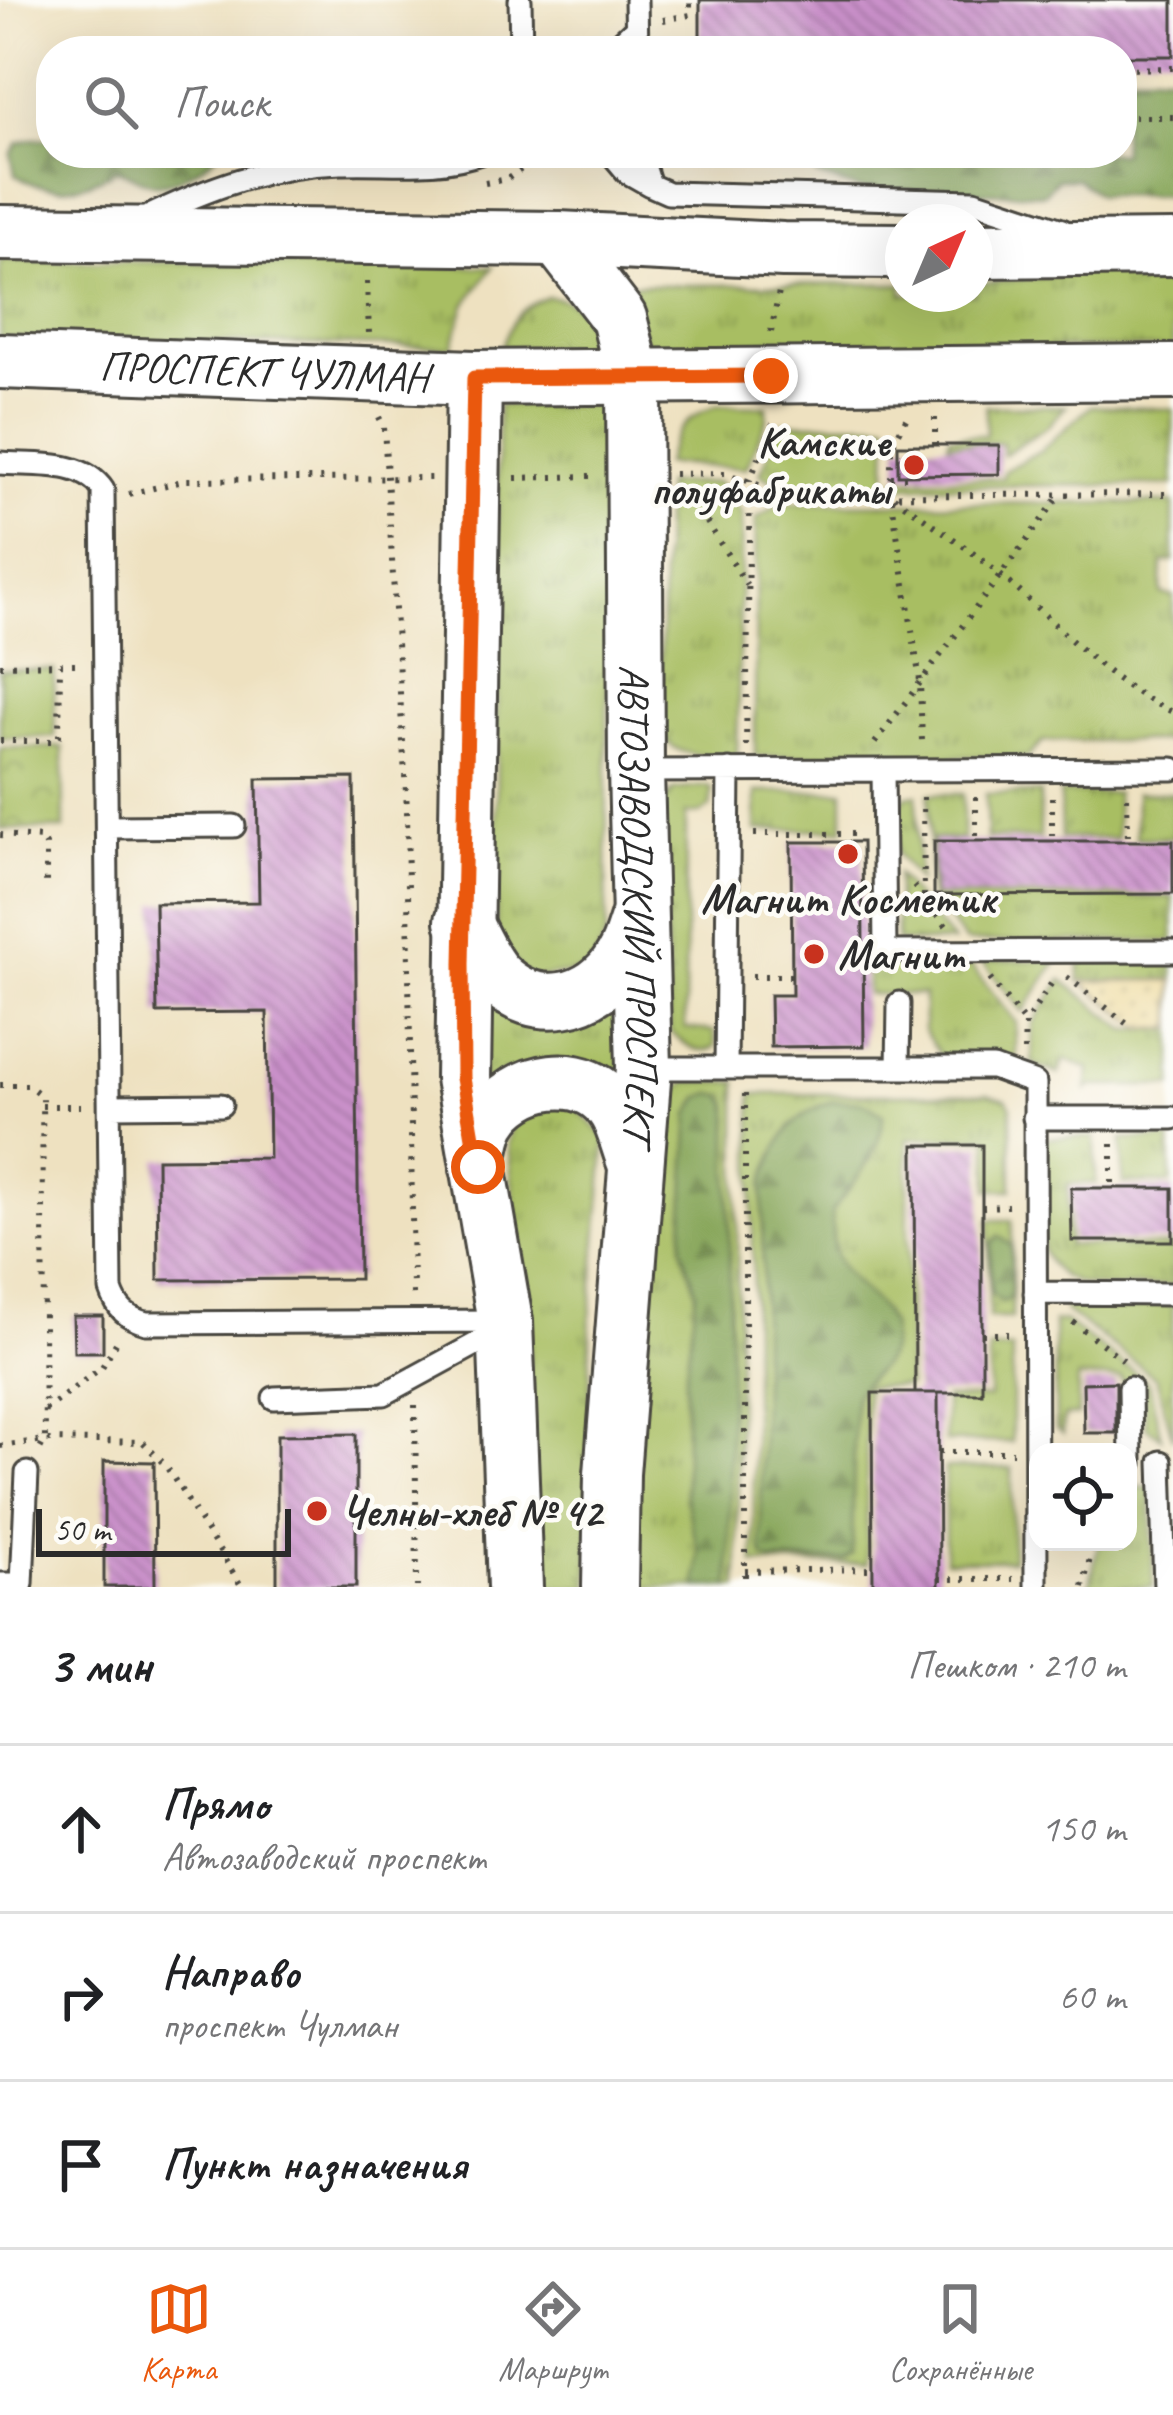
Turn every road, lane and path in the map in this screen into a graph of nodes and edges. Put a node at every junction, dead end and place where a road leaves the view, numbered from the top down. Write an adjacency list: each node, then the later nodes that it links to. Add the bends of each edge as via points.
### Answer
1 (520, 0): 4 (lane)
2 (636, 0): 5 (lane)
3 (690, 0): 6 (path, via 690,15 663,17)
4 (520, 36)
5 (637, 36)
6 (664, 36)
7 (1137, 68): 8 (path)
8 (1173, 68)
9 (1137, 117): 10 (path)
10 (1173, 117)
11 (303, 168): 16 (lane, via 247,176)
12 (624, 168): 14 (lane)
13 (645, 168): 14 (lane)
14 (650, 185): 19 (lane, via 668,193 974,201)
15 (0, 233): 16 (street)
16 (112, 235): 17 (street)
17 (558, 239): 20 (street); 29 (street, АВТОЗАВОДСКИЙ ПРОСПЕКТ, via 620,318)
18 (1173, 248): 19 (street)
19 (1120, 249): 21 (street)
20 (885, 250)
21 (993, 250)
22 (367, 266): 24 (path)
23 (780, 285): 25 (path)
24 (370, 344)
25 (767, 347)
26 (0, 361): 28 (street, ПРОСПЕКТ ЧУЛМАН)
27 (1173, 372): 29 (street, ПРОСПЕКТ ЧУЛМАН)
28 (474, 378): 29 (street, ПРОСПЕКТ ЧУЛМАН); 75 (street)
29 (634, 379): 63 (street, АВТОЗАВОДСКИЙ ПРОСПЕКТ)
30 (372, 402): 38 (path, via 384,427)
31 (775, 407): 41 (path)
32 (908, 416): 37 (path, via 891,448)
33 (935, 416): 34 (path)
34 (935, 445)
35 (0, 464): 46 (lane, via 84,471)
36 (609, 476): 40 (path)
37 (891, 477): 42 (path, via 914,476); 45 (path)
38 (387, 478): 39 (path); 46 (path, via 187,480); 99 (path, via 407,809)
39 (443, 478)
40 (499, 478)
41 (750, 480): 45 (path, via 790,496); 48 (path); 48 (path, via 665,475)
42 (914, 494): 43 (path); 45 (path)
43 (1060, 494): 44 (path); 47 (path)
44 (1173, 494)
45 (891, 495): 47 (path); 52 (path)
46 (103, 496): 50 (lane)
47 (998, 573): 52 (path); 53 (path, via 1080,648)
48 (748, 587): 60 (path)
49 (60, 664): 50 (path); 51 (path); 54 (path, via 59,736)
50 (105, 664): 65 (lane)
51 (0, 665)
52 (920, 681): 55 (path); 61 (path)
53 (1173, 712)
54 (0, 741)
55 (923, 769): 56 (lane); 62 (lane); 73 (path)
56 (975, 769): 57 (lane); 71 (path)
57 (1052, 769): 58 (lane); 69 (path)
58 (1127, 769): 59 (lane); 70 (path)
59 (1173, 769)
60 (739, 770): 61 (lane); 63 (lane); 83 (lane)
61 (856, 770): 62 (lane)
62 (884, 770): 76 (lane, via 885,952)
63 (636, 771): 74 (street, АВТОЗАВОДСКИЙ ПРОСПЕКТ)
64 (234, 826): 65 (lane)
65 (107, 827): 89 (lane)
66 (750, 834): 67 (path)
67 (854, 834)
68 (0, 835): 72 (path, via 42,838)
69 (1052, 841)
70 (1128, 841)
71 (976, 842)
72 (46, 890)
73 (923, 898)
74 (641, 910): 75 (street, via 606,979 566,1001 515,992 493,974); 82 (street, АВТОЗАВОДСКИЙ ПРОСПЕКТ)
75 (463, 921): 93 (street, via 463,1078)
76 (1173, 951)
77 (752, 976): 78 (path)
78 (791, 976)
79 (898, 1004): 84 (lane)
80 (1131, 1027): 81 (path, via 1060,971 1025,1023)
81 (1024, 1062)
82 (644, 1068): 83 (lane); 94 (street, АВТОЗАВОДСКИЙ ПРОСПЕКТ)
83 (726, 1068): 84 (lane)
84 (898, 1068): 90 (lane, via 993,1067 1035,1083)
85 (745, 1083): 116 (path)
86 (0, 1085): 88 (path, via 33,1086)
87 (220, 1105): 89 (lane)
88 (42, 1106): 89 (path); 106 (path)
89 (110, 1106): 98 (lane, via 111,1290)
90 (1034, 1118): 91 (lane); 96 (lane)
91 (1112, 1118): 92 (lane); 95 (path)
92 (1173, 1118)
93 (478, 1167): 94 (street, via 488,1124 504,1102 554,1081 598,1094 615,1112); 100 (street)
94 (638, 1170): 123 (street, АВТОЗАВОДСКИЙ ПРОСПЕКТ)
95 (1112, 1188)
96 (1035, 1293): 97 (lane); 107 (lane)
97 (1173, 1294)
98 (131, 1318): 99 (lane); 106 (path, via 102,1367)
99 (413, 1321): 100 (lane)
100 (505, 1324): 103 (lane); 122 (street)
101 (1084, 1330): 102 (path)
102 (1129, 1364)
103 (414, 1380): 105 (lane, via 384,1394); 121 (path)
104 (1130, 1388): 108 (lane)
105 (274, 1398)
106 (45, 1410): 120 (path, via 45,1440 143,1442)
107 (1036, 1443)
108 (1129, 1443)
109 (938, 1453): 110 (path)
110 (1029, 1460)
111 (1167, 1462): 126 (lane)
112 (27, 1473): 119 (lane, via 22,1584)
113 (1036, 1551): 118 (lane)
114 (1092, 1551): 125 (path)
115 (873, 1569): 116 (path)
116 (746, 1571): 124 (path)
117 (939, 1579): 118 (path)
118 (1036, 1583)
119 (0, 1584)
120 (242, 1587)
121 (417, 1587)
122 (515, 1587)
123 (610, 1587)
124 (746, 1587)
125 (1084, 1587)
126 (1165, 1587)

